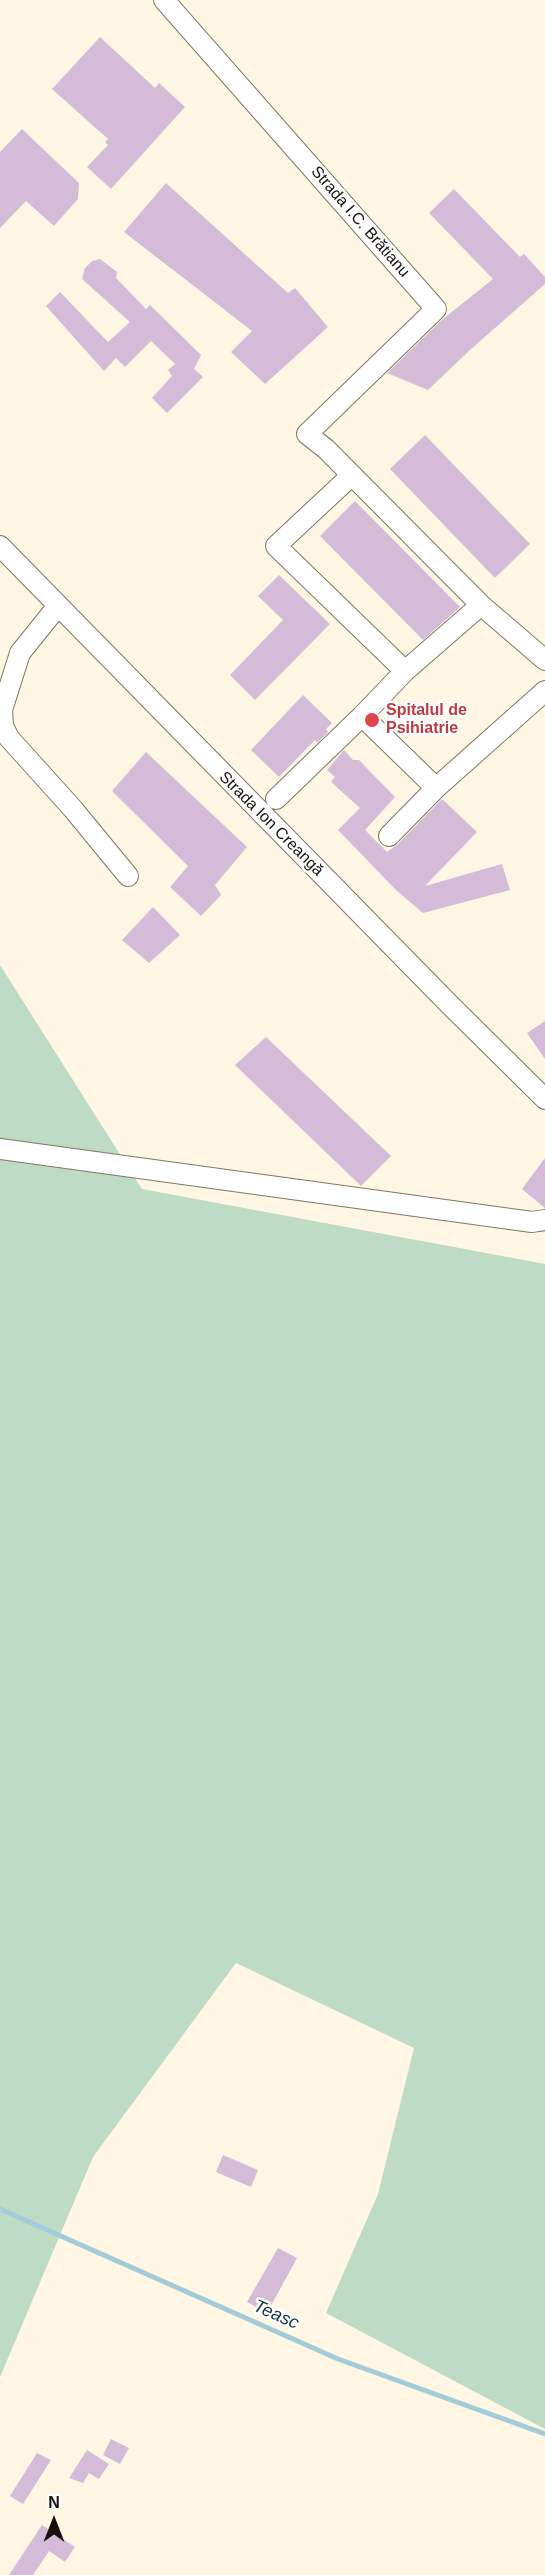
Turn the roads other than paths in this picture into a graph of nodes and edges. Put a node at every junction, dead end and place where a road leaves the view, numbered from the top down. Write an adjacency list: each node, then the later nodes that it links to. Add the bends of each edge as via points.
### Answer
1 (164, 0): 2 (street, Strada I.C. Brătianu, via 436,309 307,434)
2 (352, 475): 4 (street); 7 (street, via 276,546)
3 (1, 551): 5 (street, Strada Ion Creangă)
4 (481, 605): 6 (street); 7 (street)
5 (57, 607): 13 (street, via 20,653 12,670 2,710 3,726 9,738); 14 (street, Strada Ion Creangă, via 450,1005)
6 (545, 660)
7 (405, 671): 9 (street)
8 (545, 691): 10 (street)
9 (362, 716): 10 (street); 11 (street)
10 (436, 788): 12 (street)
11 (276, 799)
12 (389, 836)
13 (128, 876)
14 (543, 1093)
15 (0, 1149): 16 (street, via 532,1222)
16 (545, 1220)

